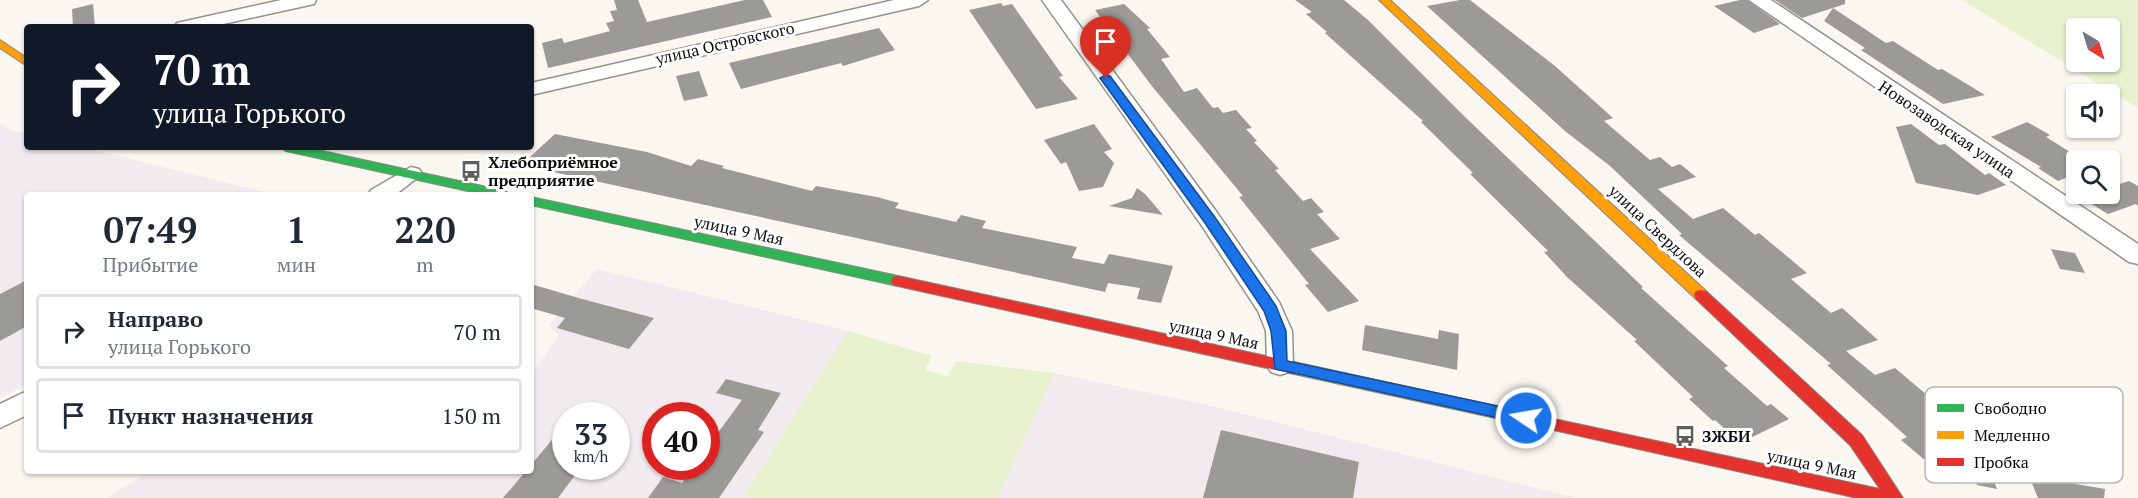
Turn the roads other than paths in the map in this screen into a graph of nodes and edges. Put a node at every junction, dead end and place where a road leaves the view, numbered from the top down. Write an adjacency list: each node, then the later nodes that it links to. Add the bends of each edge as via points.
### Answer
1 (307, 0): 6 (street)
2 (919, 0): 9 (street, улица Островского)
3 (1051, 0): 16 (street, via 1270,309 1279,331)
4 (1384, 0): 20 (street, улица Свердлова, via 1856,440)
5 (1758, 0): 15 (street, Новозаводская улица)
6 (198, 24)
7 (0, 43): 8 (street)
8 (24, 61)
9 (534, 87)
10 (301, 150): 11 (street)
11 (411, 174): 12 (street); 13 (street)
12 (384, 192)
13 (492, 192)
14 (534, 202): 16 (street, улица 9 Мая)
15 (2138, 256)
16 (1280, 365): 19 (street, улица 9 Мая)
17 (24, 404): 18 (street)
18 (0, 417)
19 (1889, 498)
20 (1895, 498)

